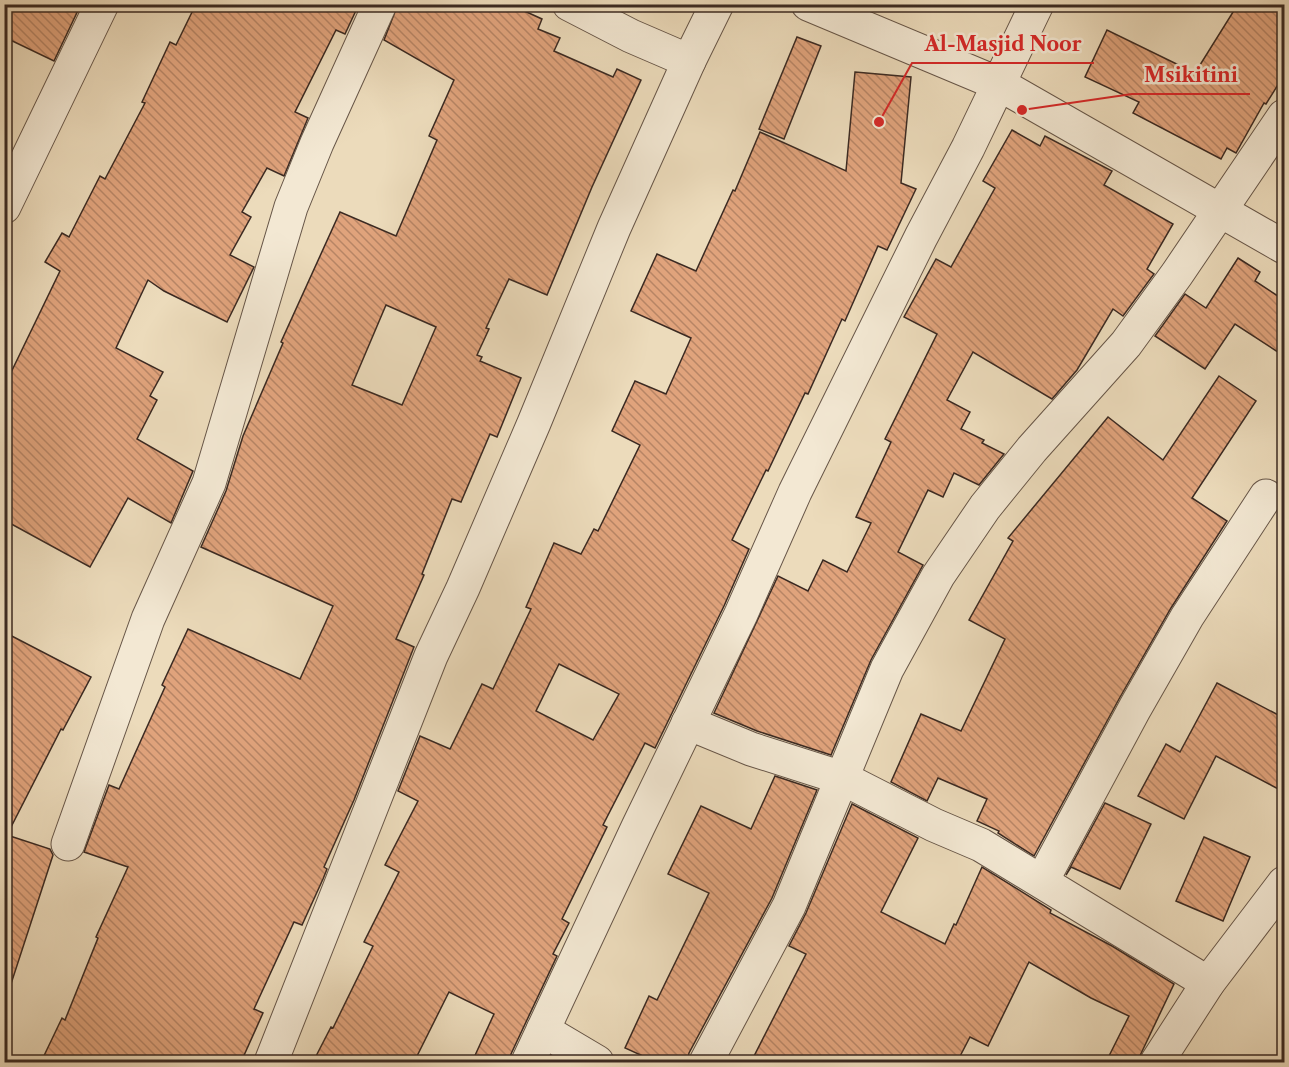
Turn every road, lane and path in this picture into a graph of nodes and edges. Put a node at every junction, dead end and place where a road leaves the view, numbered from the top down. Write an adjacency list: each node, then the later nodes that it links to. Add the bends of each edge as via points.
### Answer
1 (102, 4): 10 (street)
2 (380, 4): 16 (street, via 291,207 209,483 148,619)
3 (569, 4): 7 (street)
4 (717, 4): 7 (street)
5 (808, 4): 8 (street)
6 (1037, 4): 8 (street)
7 (689, 61): 21 (street, via 431,656)
8 (999, 84): 11 (street); 14 (street, via 801,481)
9 (1284, 116): 11 (street)
10 (4, 207)
11 (1218, 210): 12 (street); 15 (street, via 1126,344 985,507 938,576 887,669)
12 (1284, 247)
13 (1266, 496): 17 (street, via 1187,617)
14 (688, 723): 15 (street); 20 (street)
15 (842, 778): 17 (street, via 981,845); 24 (street, via 789,906)
16 (68, 844)
17 (1042, 881): 19 (street)
18 (1284, 883): 19 (street)
19 (1208, 983): 25 (street)
20 (543, 1030): 22 (street); 23 (street)
21 (271, 1062)
22 (528, 1062)
23 (597, 1062)
24 (706, 1062)
25 (1158, 1062)

